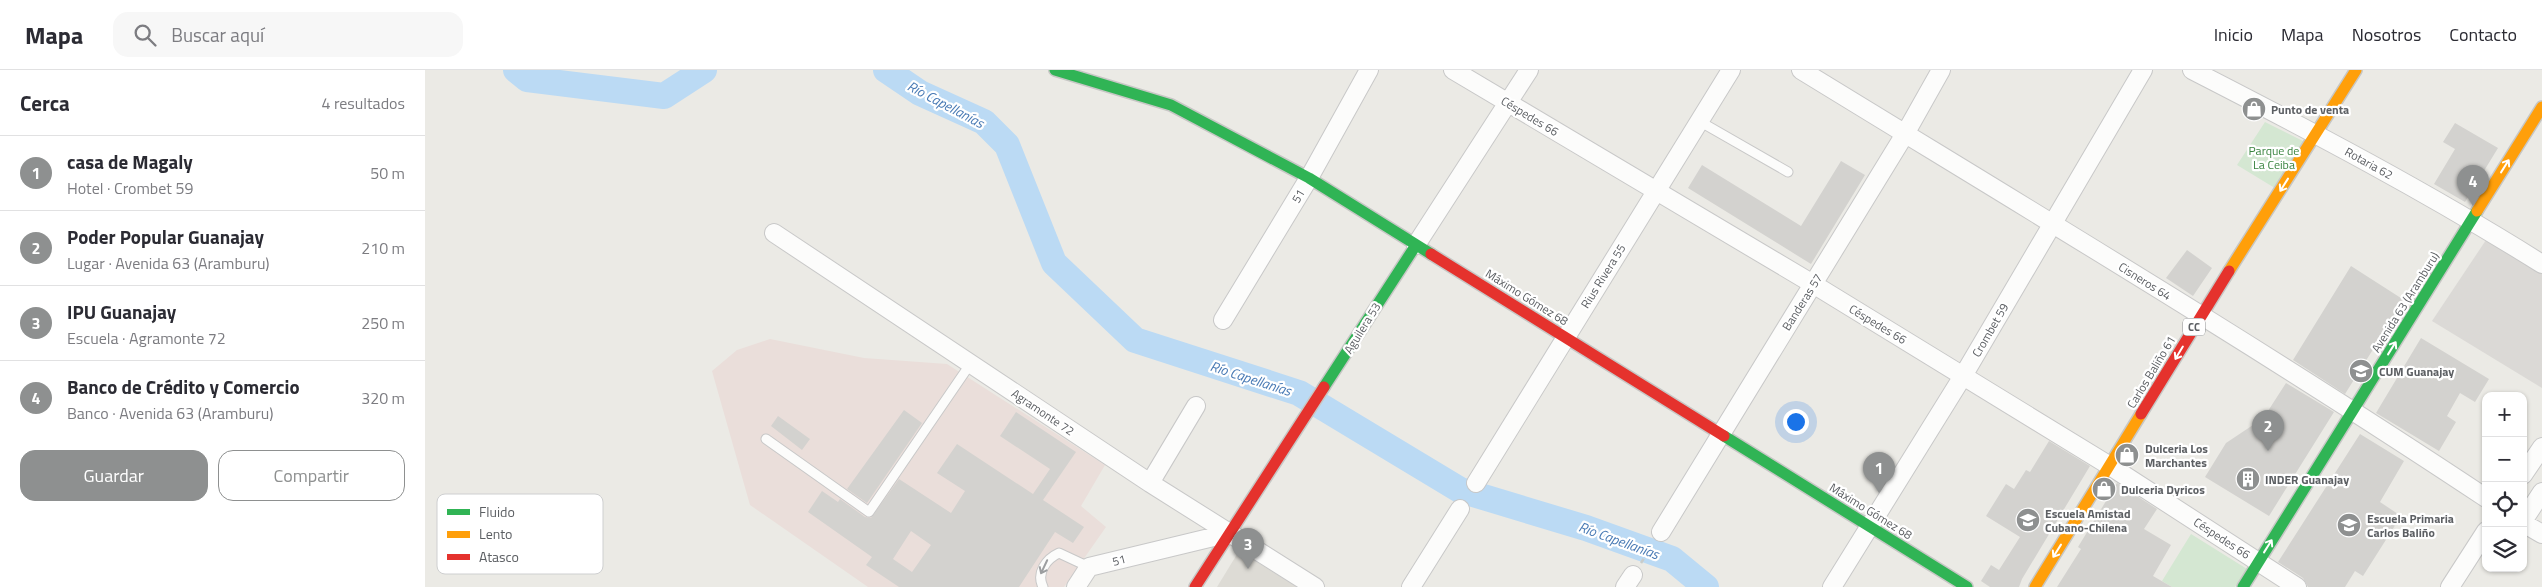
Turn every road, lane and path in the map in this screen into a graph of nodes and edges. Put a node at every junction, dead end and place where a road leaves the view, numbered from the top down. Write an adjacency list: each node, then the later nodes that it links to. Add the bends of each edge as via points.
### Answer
1 (1055, 70): 17 (street, Máximo Gómez 68, via 1171,105)
2 (1369, 70): 17 (street, 51)
3 (1453, 70): 11 (street, Céspedes 66)
4 (1529, 70): 11 (street, Aguilera 53)
5 (1731, 70): 13 (street, Rius Rivera 55)
6 (1801, 70): 14 (street, Cisneros 64)
7 (1941, 70): 14 (street, Banderas 57)
8 (2143, 70): 20 (street, Crombet 59)
9 (2192, 70): 15 (street, Rotaria 62)
10 (2356, 70): 15 (street, Carlos Baliño 61 / CC)
11 (1507, 102): 18 (street, Céspedes 66); 22 (street, Aguilera 53)
12 (2542, 107): 19 (street, Avenida 63 (Aramburu), one-way to 12)
13 (1699, 121): 16 (lane); 18 (street, Rius Rivera 55)
14 (1905, 134): 20 (street, Cisneros 64); 24 (street, Banderas 57)
15 (2316, 134): 19 (street, Rotaria 62); 25 (street, Carlos Baliño 61 / CC, one-way to 25)
16 (1788, 172)
17 (1309, 178): 22 (street, Máximo Gómez 68); 26 (street, 51)
18 (1655, 192): 24 (street, Céspedes 66); 27 (street, Rius Rivera 55)
19 (2472, 220): 23 (street, Rotaria 62); 31 (street, Avenida 63 (Aramburu), one-way to 19)
20 (2053, 222): 25 (street, Cisneros 64); 29 (street, Crombet 59)
21 (774, 233): 28 (street, Agramonte 72)
22 (1416, 245): 27 (street, Máximo Gómez 68); 45 (street, Aguilera 53)
23 (2542, 264)
24 (1813, 284): 29 (street, Céspedes 66); 32 (street, Banderas 57)
25 (2201, 316): 31 (street, Cisneros 64); 35 (street, Carlos Baliño 61 / CC, one-way to 35)
26 (1223, 320)
27 (1566, 338): 32 (street, Máximo Gómez 68); 38 (street, Rius Rivera 55)
28 (971, 363): 33 (lane, via 869,512); 37 (street, Agramonte 72)
29 (1963, 376): 35 (street, Céspedes 66); 44 (street, Crombet 59)
30 (1196, 406): 37 (street)
31 (2353, 410): 40 (street, Cisneros 64); 49 (street, Avenida 63 (Aramburu), one-way to 31)
32 (1721, 434): 44 (street, Máximo Gómez 68); 46 (street, Banderas 57)
33 (766, 439)
34 (2542, 447): 36 (street)
35 (2110, 466): 49 (street, Céspedes 66); 59 (street, Carlos Baliño 61 / CC, one-way to 59)
36 (2527, 469)
37 (1149, 483): 45 (street, Agramonte 72)
38 (1476, 483)
39 (2542, 492): 42 (street)
40 (2482, 495)
41 (1460, 509): 56 (street)
42 (2527, 516)
43 (2527, 525): 47 (street)
44 (1869, 526): 57 (street, Crombet 59); 58 (street, Máximo Gómez 68)
45 (1230, 532): 50 (street, 51); 54 (street, Aguilera 53); 55 (street, Agramonte 72)
46 (1661, 532): 51 (path)
47 (2542, 534)
48 (2482, 537): 62 (street)
49 (2258, 562): 60 (street, Avenida 63 (Aramburu)); 61 (street, Céspedes 66)
50 (1089, 567): 52 (lane, one-way to 52, via 1059,553 1049,557 1040,575); 53 (street)
51 (1629, 581)
52 (1043, 587)
53 (1076, 587)
54 (1195, 587)
55 (1315, 587)
56 (1411, 587)
57 (1832, 587)
58 (1967, 587)
59 (2035, 587)
60 (2243, 587)
61 (2297, 587)
62 (2450, 587)

